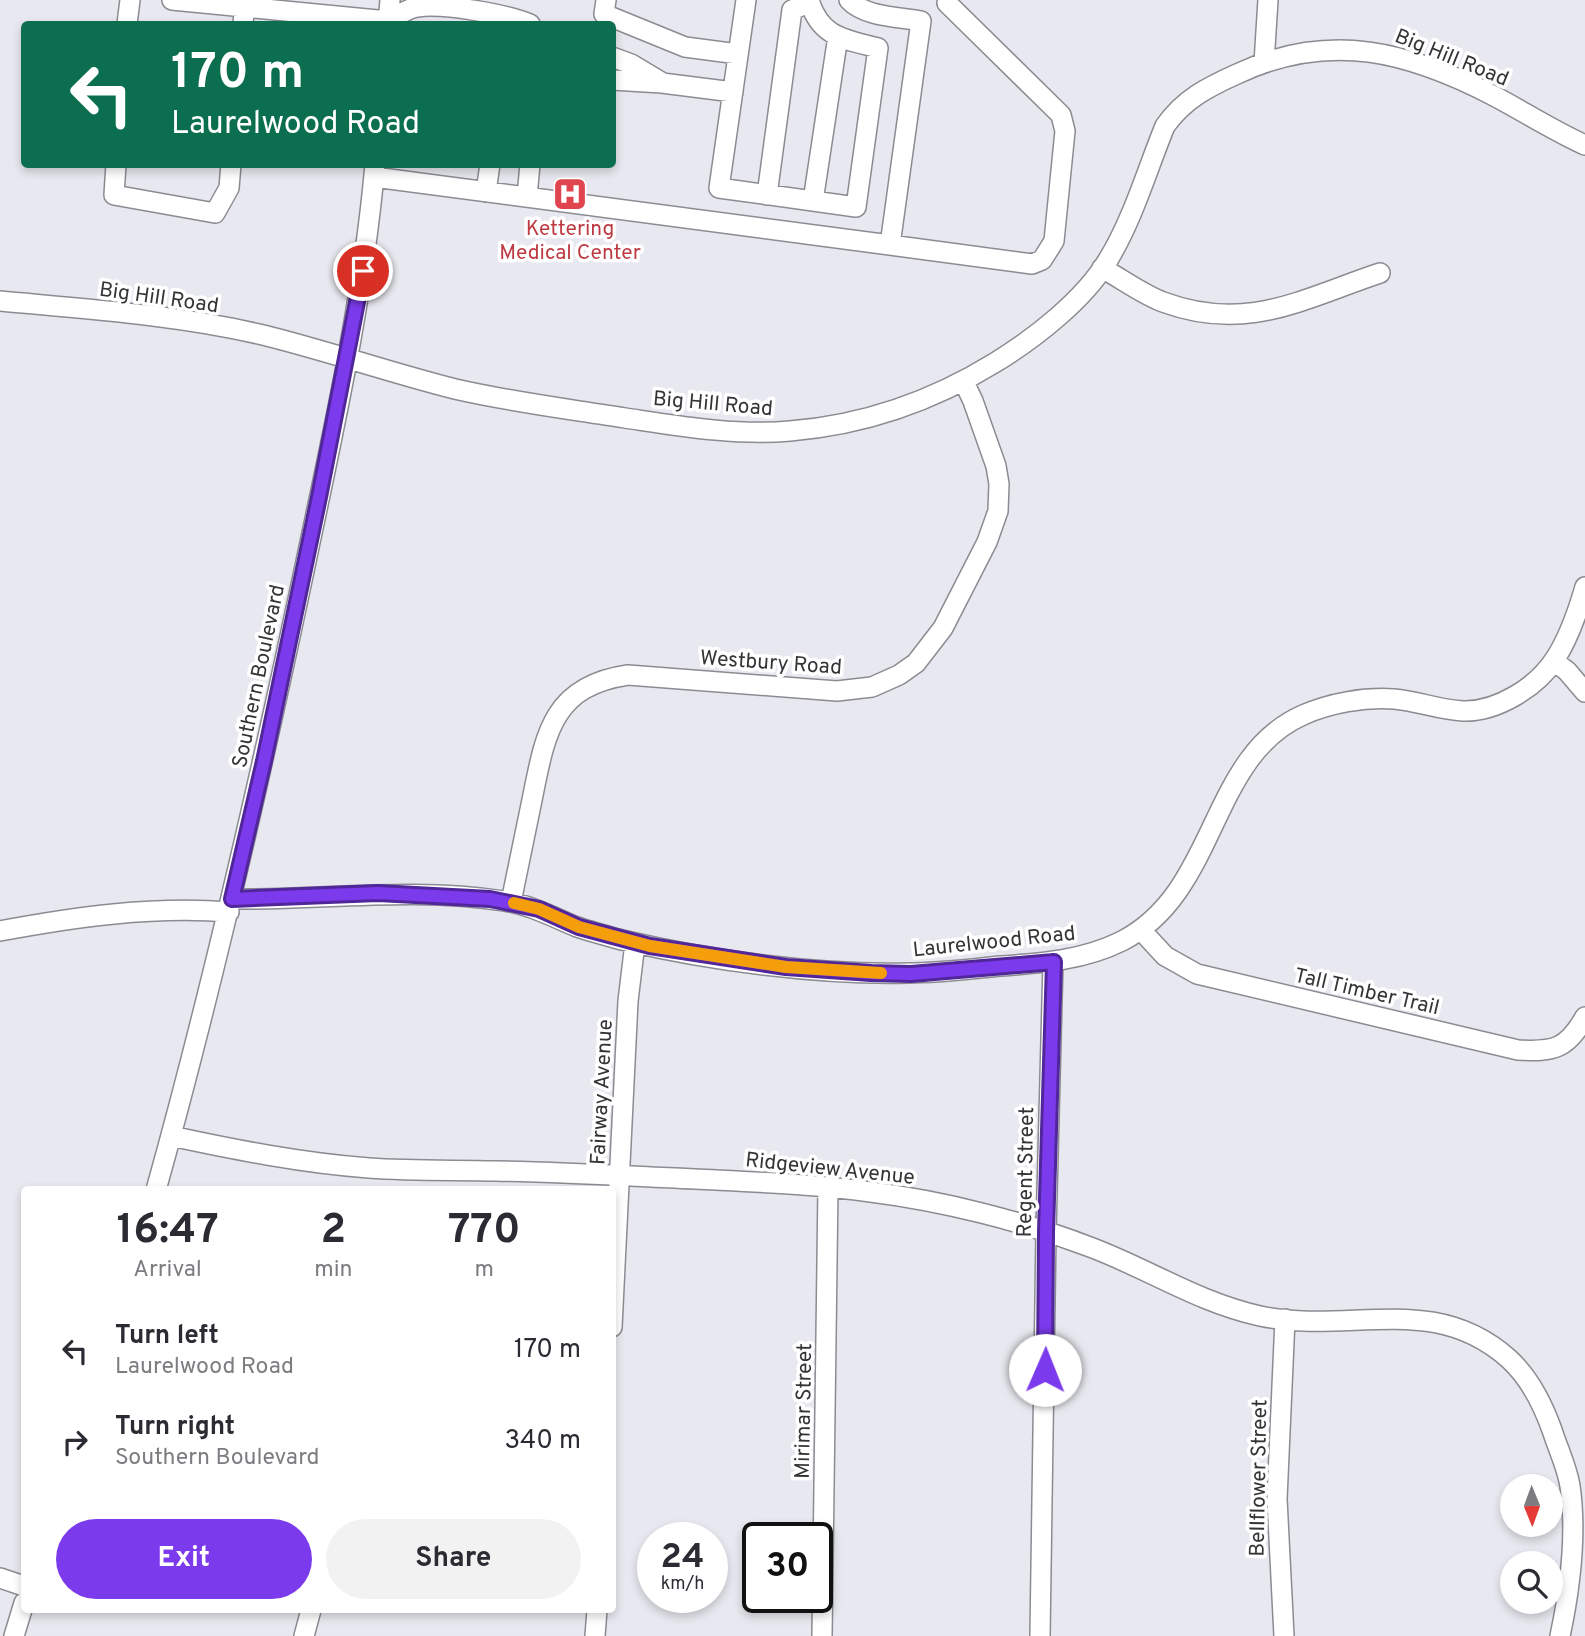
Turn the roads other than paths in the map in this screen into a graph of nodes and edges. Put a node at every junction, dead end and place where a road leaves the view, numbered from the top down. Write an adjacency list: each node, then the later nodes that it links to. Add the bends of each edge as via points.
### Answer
1 (130, 0): 12 (street)
2 (173, 0): 10 (street)
3 (390, 0): 14 (street)
4 (746, 0): 18 (street)
5 (849, 0): 16 (street, via 860,9)
6 (1268, 0): 20 (street)
7 (809, 1): 17 (street, via 823,28); 31 (street, via 792,10)
8 (949, 1): 16 (street); 34 (street, via 1061,115 1065,131 1054,241 1042,260 1032,264)
9 (605, 7): 18 (street, via 685,47)
10 (244, 10): 13 (street)
11 (520, 17): 15 (street, via 416,7)
12 (127, 21)
13 (367, 21)
14 (389, 21)
15 (392, 21)
16 (921, 21): 34 (street)
17 (838, 36): 33 (street); 33 (street, via 878,48 856,207)
18 (738, 54): 23 (street)
19 (616, 58): 22 (street)
20 (1264, 63): 24 (street, Big Hill Road, via 1331,49 1402,58 1494,97); 35 (street, Big Hill Road, via 1205,89 1174,113)
21 (616, 80): 22 (street)
22 (662, 83): 23 (street)
23 (733, 92): 31 (street, via 719,188)
24 (1585, 145)
25 (116, 168): 26 (street, via 114,195 215,213 229,188)
26 (231, 168)
27 (489, 168): 30 (street)
28 (530, 168): 32 (street)
29 (375, 171): 30 (street); 38 (street, Southern Boulevard)
30 (486, 192): 32 (street)
31 (767, 195): 33 (street)
32 (527, 197): 34 (street)
33 (813, 201)
34 (890, 245)
35 (1102, 268): 36 (street, via 1161,301 1217,315 1284,308); 39 (street, Big Hill Road, via 1054,320)
36 (1380, 273)
37 (0, 301): 38 (street, Big Hill Road, via 260,334)
38 (346, 359): 39 (street, Big Hill Road, via 484,394 747,432 846,423 884,414); 44 (street, Southern Boulevard)
39 (964, 382): 43 (street, Westbury Road, via 996,466 998,511 943,628 916,663 872,687 837,691 628,675 593,684 566,704 547,734)
40 (1585, 587): 41 (street, Laurelwood Road)
41 (1554, 661): 42 (street); 45 (street, Laurelwood Road, via 1518,694 1490,706 1463,711 1371,699 1323,708 1286,725 1267,739 1244,767 1189,876)
42 (1585, 692)
43 (511, 902): 44 (street, Laurelwood Road, via 412,894); 47 (street, Laurelwood Road)
44 (230, 905): 46 (street, Laurelwood Road, via 106,914); 50 (street, Southern Boulevard)
45 (1140, 930): 48 (street, Laurelwood Road, via 1103,950); 49 (street, Tall Timber Trail, via 1165,956 1197,974 1518,1050 1538,1051 1568,1042)
46 (0, 931)
47 (635, 943): 48 (street, Laurelwood Road, via 747,962 871,973); 51 (street, Fairway Avenue)
48 (1054, 962): 55 (street, Regent Street)
49 (1585, 1017)
50 (171, 1136): 52 (street, Ridgeview Avenue); 53 (street, Southern Boulevard)
51 (620, 1175): 52 (street, Ridgeview Avenue, via 497,1171); 54 (street, Ridgeview Avenue); 56 (street, Fairway Avenue)
52 (407, 1180)
53 (157, 1186)
54 (828, 1187): 55 (street, Ridgeview Avenue, via 925,1201); 67 (street, Mirimar Street)
55 (1046, 1232): 57 (street, Ridgeview Avenue, via 1220,1305); 68 (street, Regent Street)
56 (616, 1251)
57 (1285, 1320): 58 (street, Ridgeview Avenue, via 1428,1320 1481,1339 1516,1366 1536,1395); 69 (street, Bellflower Street, via 1277,1499)
58 (1577, 1488): 70 (street, Ridgeview Avenue)
59 (0, 1578): 60 (street)
60 (21, 1585)
61 (21, 1613): 64 (street)
62 (311, 1613): 65 (street)
63 (597, 1613): 66 (street)
64 (14, 1636)
65 (304, 1636)
66 (595, 1636)
67 (822, 1636)
68 (1040, 1636)
69 (1284, 1636)
70 (1560, 1636)

